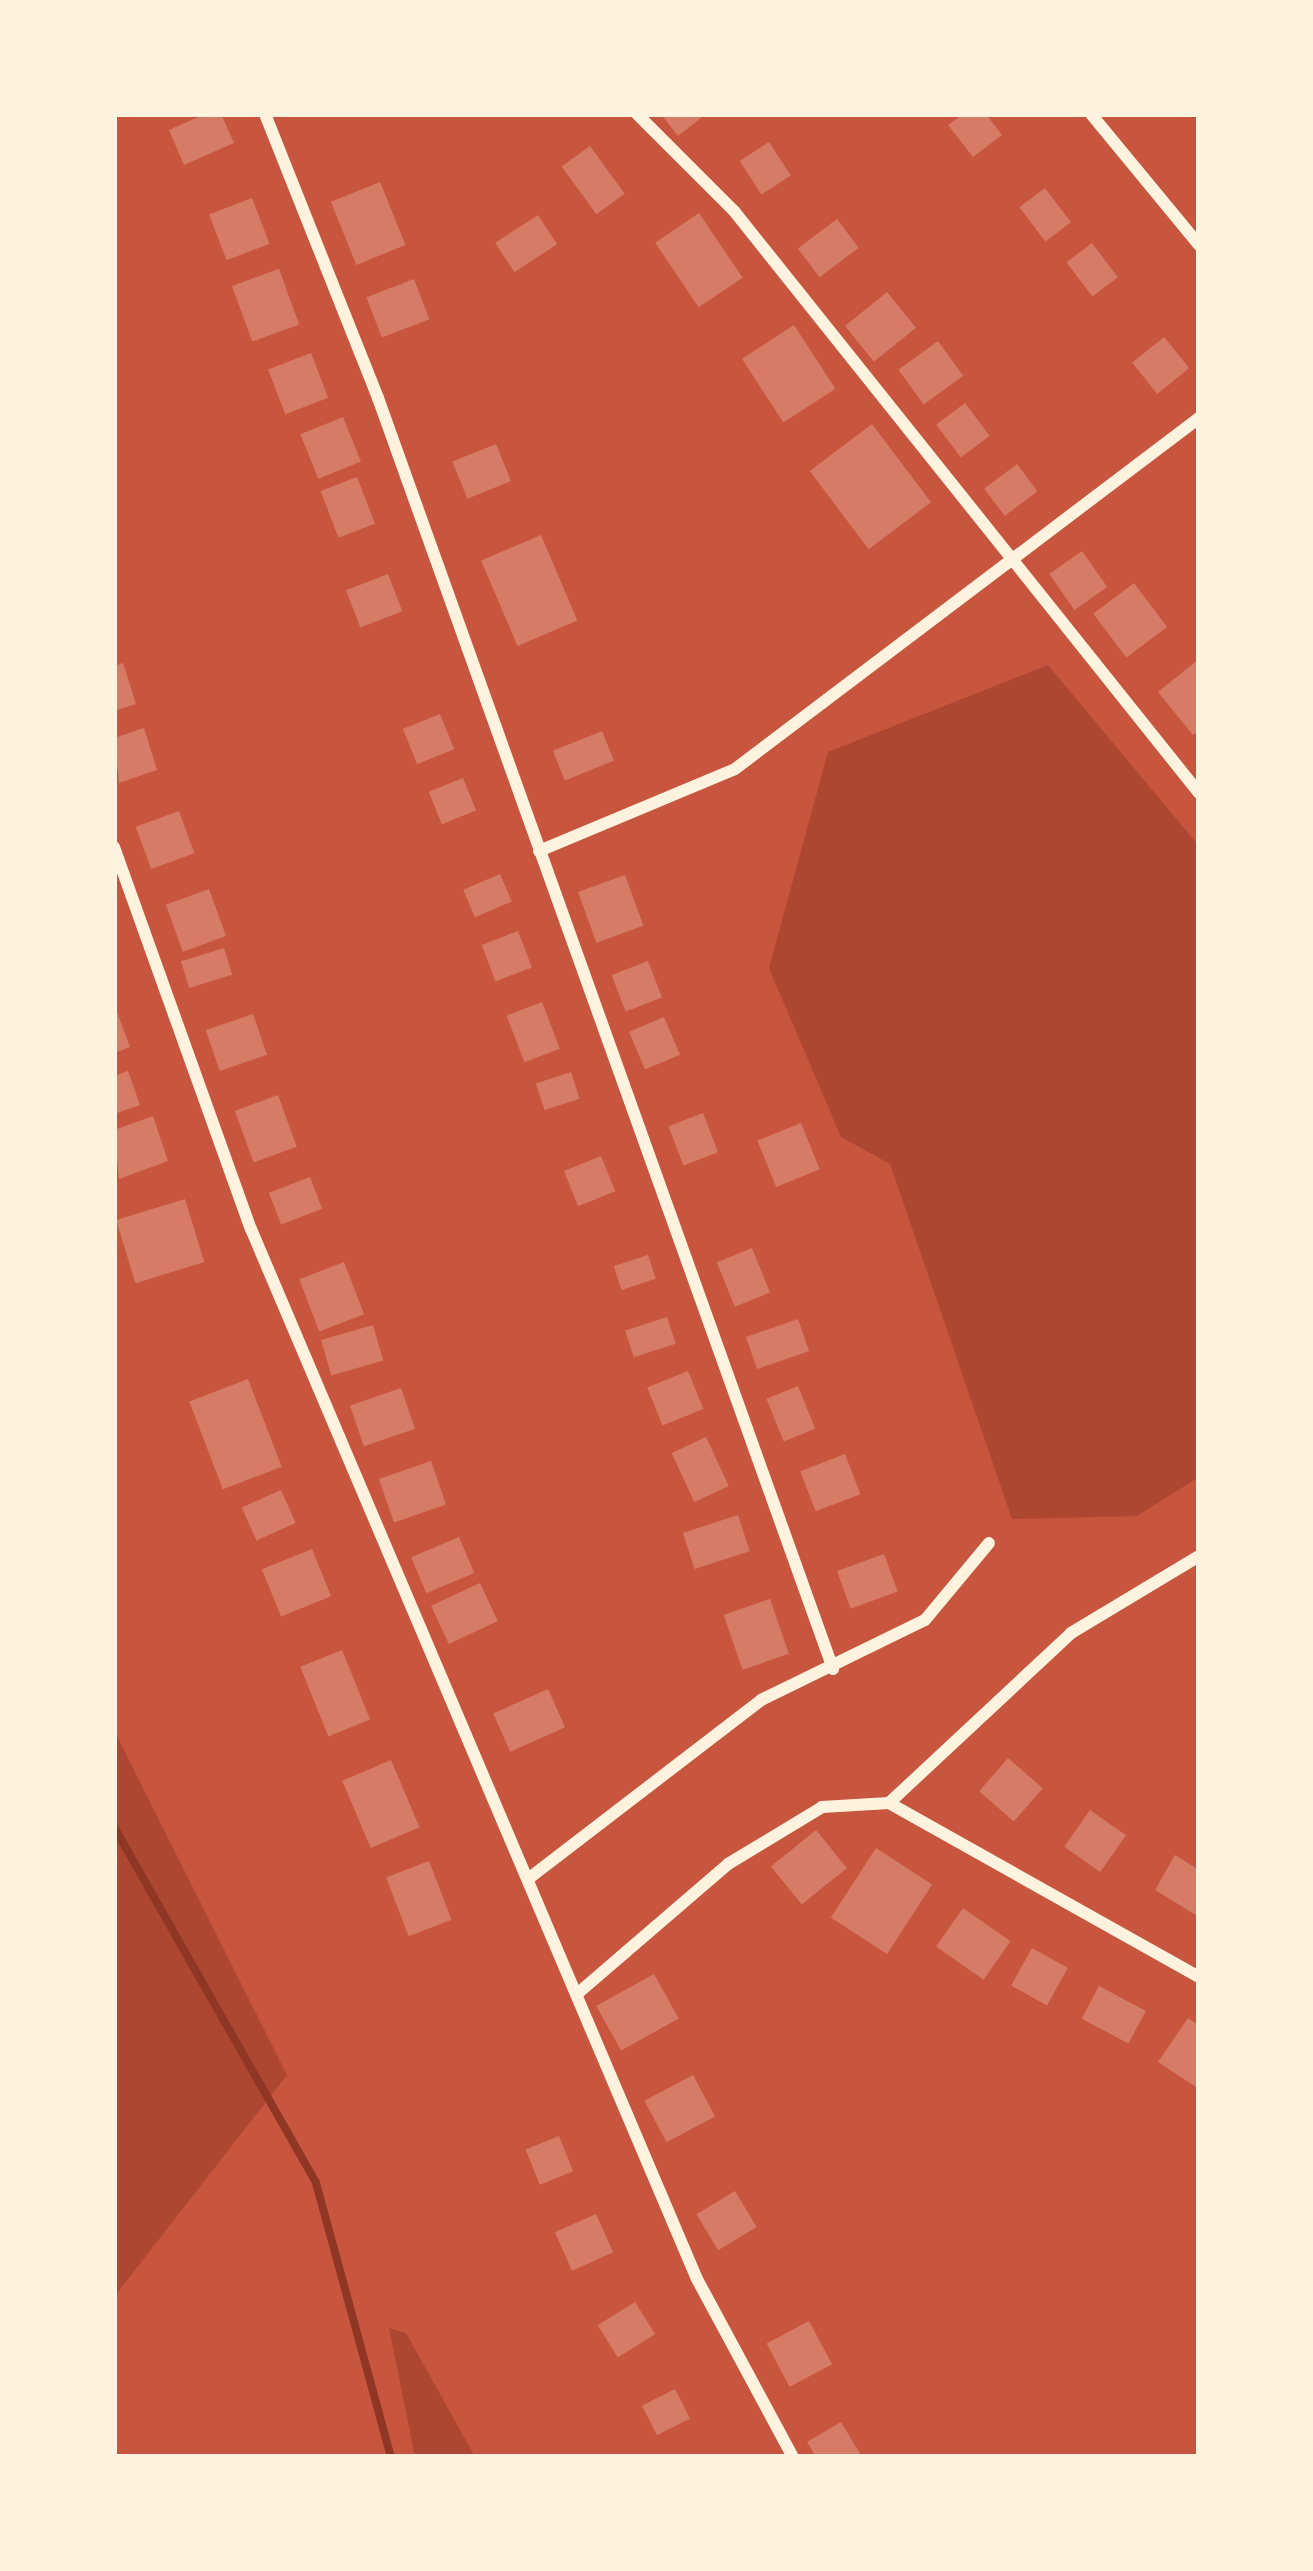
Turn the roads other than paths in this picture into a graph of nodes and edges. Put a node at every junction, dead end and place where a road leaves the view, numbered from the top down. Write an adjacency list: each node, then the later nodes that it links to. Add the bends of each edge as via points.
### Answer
1 (265, 114): 9 (street)
2 (637, 114): 6 (street, via 734,211)
3 (1090, 114): 4 (street)
4 (1199, 244)
5 (1199, 418): 6 (street)
6 (1019, 564): 7 (street); 9 (street, via 735,769)
7 (1199, 793)
8 (114, 847): 14 (street, via 251,1229)
9 (539, 851): 12 (street)
10 (989, 1543): 12 (street, via 925,1620)
11 (1199, 1556): 13 (street, via 1071,1633)
12 (833, 1670): 14 (street, via 761,1700)
13 (889, 1804): 15 (street); 16 (street, via 822,1807 728,1864)
14 (528, 1879): 16 (street)
15 (1199, 1977)
16 (577, 1994): 17 (street, via 697,2278)
17 (793, 2457)

